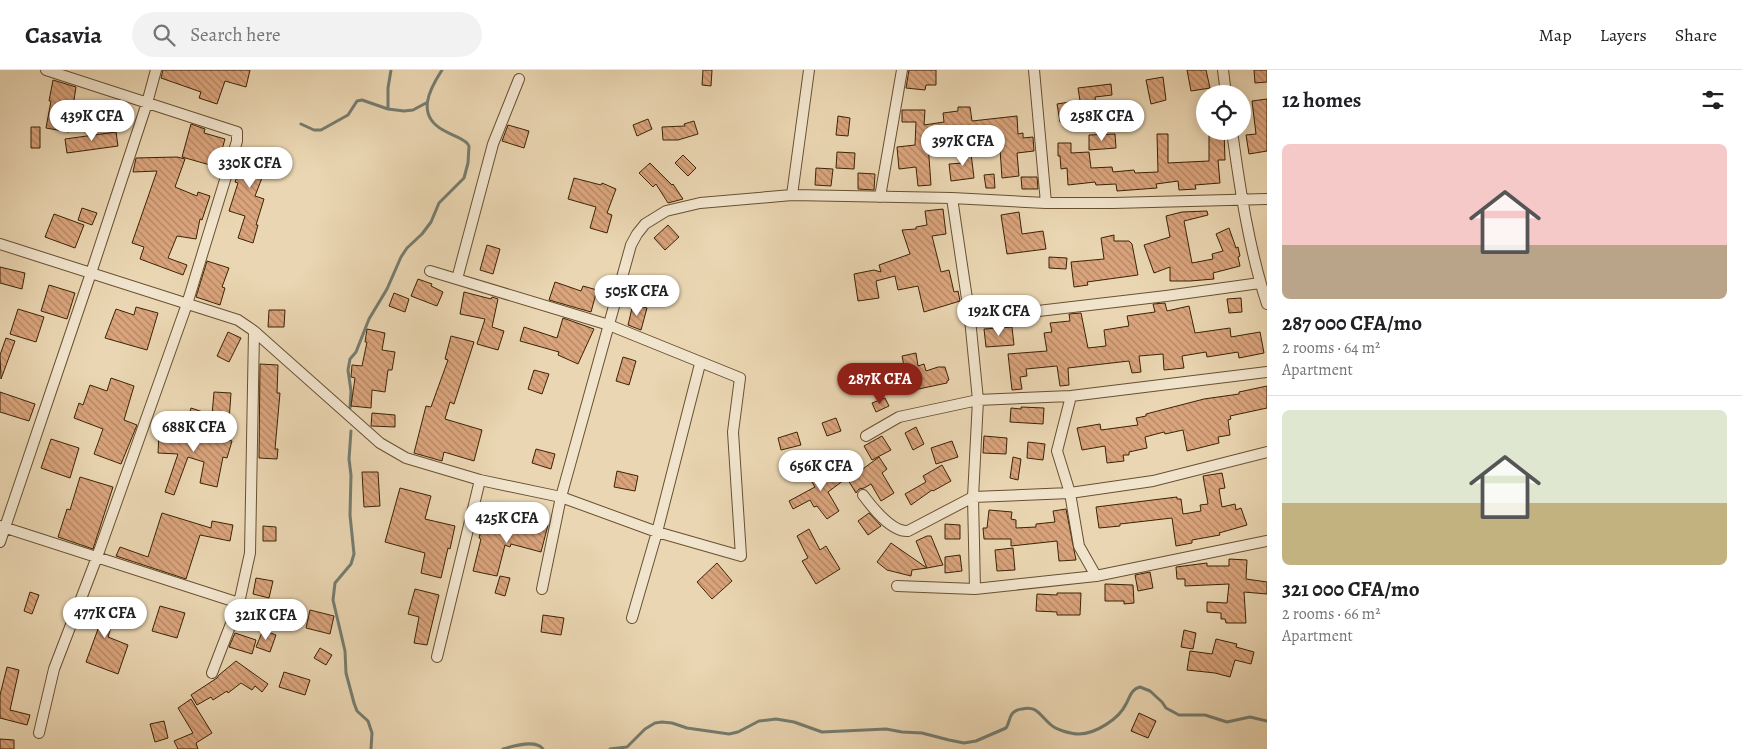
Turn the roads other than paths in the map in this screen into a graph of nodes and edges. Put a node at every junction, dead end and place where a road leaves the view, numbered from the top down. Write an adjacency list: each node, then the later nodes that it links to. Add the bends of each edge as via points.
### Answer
1 (46, 70): 9 (street)
2 (156, 70): 9 (street)
3 (809, 70): 11 (street)
4 (902, 70): 12 (street)
5 (1034, 70): 16 (street)
6 (1222, 70): 8 (street)
7 (519, 79): 20 (street, via 493,144)
8 (1224, 85)
9 (147, 103): 19 (street); 22 (street, via 237,132 237,141)
10 (1233, 140): 14 (street)
11 (792, 195): 12 (street); 25 (street, via 700,203 656,216 637,234 631,246)
12 (880, 197): 13 (street)
13 (952, 198): 16 (street); 24 (street)
14 (1242, 198): 15 (street); 16 (street); 21 (street)
15 (1267, 198)
16 (1046, 203)
17 (0, 244): 19 (street)
18 (430, 271): 20 (street)
19 (92, 273): 22 (street); 38 (street)
20 (457, 279): 25 (street)
21 (1260, 283): 23 (street); 24 (street)
22 (187, 304): 26 (street, via 238,320); 42 (street)
23 (1267, 304)
24 (970, 319): 30 (street)
25 (609, 325): 27 (street); 36 (street)
26 (254, 331): 33 (street, via 380,443 406,458); 47 (street, via 250,553)
27 (700, 364): 39 (street); 39 (street, via 740,378 733,432 741,556)
28 (1267, 372): 29 (street)
29 (1071, 396): 30 (street); 34 (street, via 1057,451)
30 (978, 400): 31 (street, via 899,416); 37 (street)
31 (866, 436)
32 (1267, 452): 34 (street, via 1153,481)
33 (480, 480): 36 (street); 49 (street)
34 (1070, 494): 37 (street); 43 (street, via 1079,546)
35 (862, 495): 37 (street, via 884,519 903,531)
36 (561, 497): 39 (street); 45 (street)
37 (973, 497): 46 (street)
38 (2, 527): 41 (street); 42 (street)
39 (657, 532): 48 (street)
40 (1267, 541): 43 (street)
41 (0, 542)
42 (97, 557): 47 (street); 51 (street, via 54,669)
43 (1096, 576): 46 (street)
44 (897, 586): 46 (street)
45 (542, 589)
46 (975, 589)
47 (239, 603): 50 (street)
48 (632, 618)
49 (437, 657)
50 (212, 672)
51 (39, 733)

